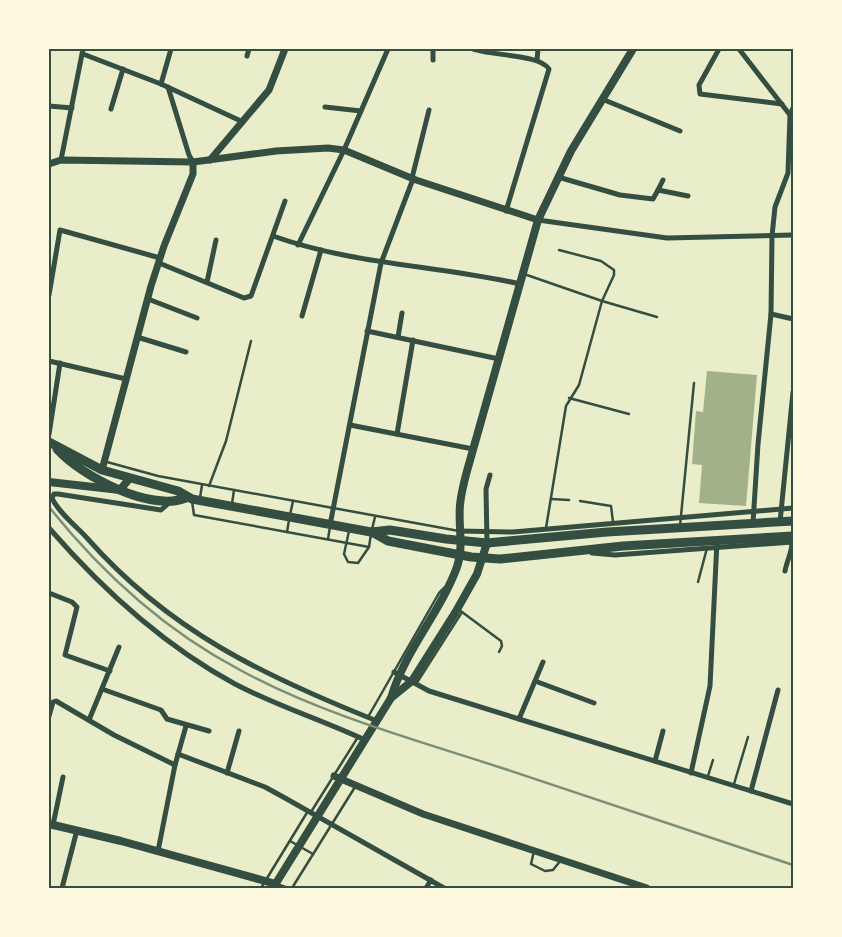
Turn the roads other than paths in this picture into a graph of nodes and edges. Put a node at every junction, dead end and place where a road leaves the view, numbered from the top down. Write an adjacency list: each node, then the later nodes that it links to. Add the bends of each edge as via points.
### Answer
1 (171, 49): 16 (street)
2 (250, 49): 12 (street)
3 (286, 49): 28 (street, via 273,83)
4 (388, 49): 26 (street)
5 (433, 49): 13 (street)
6 (473, 49): 14 (street)
7 (538, 49): 14 (street)
8 (633, 49): 18 (main road)
9 (719, 49): 19 (street, via 699,85 700,94)
10 (739, 49): 19 (street)
11 (83, 51): 15 (street); 22 (street)
12 (247, 56)
13 (432, 60)
14 (537, 60): 43 (street, via 547,66 548,74)
15 (123, 69): 16 (street); 24 (street)
16 (161, 84): 17 (street)
17 (168, 87): 28 (street); 34 (street)
18 (602, 99): 30 (street); 37 (main road)
19 (782, 104): 27 (street)
20 (49, 106): 22 (street)
21 (325, 107): 26 (street)
22 (72, 108): 32 (street)
23 (793, 108): 27 (street)
24 (111, 109)
25 (430, 110): 38 (street)
26 (361, 112): 31 (street)
27 (790, 115): 29 (street)
28 (243, 122): 33 (street)
29 (791, 123): 36 (street)
30 (680, 132)
31 (344, 150): 33 (street, via 304,148); 38 (street); 49 (street)
32 (61, 160): 34 (street); 35 (street)
33 (210, 160): 34 (street)
34 (193, 162): 52 (street, via 193,174)
35 (49, 164)
36 (791, 173): 47 (street, via 775,207)
37 (558, 177): 40 (street, via 641,198 653,199); 44 (main road)
38 (412, 179): 43 (street); 53 (street)
39 (663, 180): 40 (street)
40 (658, 190): 41 (street)
41 (688, 196)
42 (285, 201): 46 (street)
43 (506, 211): 44 (street)
44 (538, 220): 47 (street, via 667,238); 54 (main road)
45 (793, 235): 47 (street)
46 (273, 236): 49 (street); 55 (street, via 251,296 244,298)
47 (772, 236): 61 (street)
48 (216, 240): 55 (street)
49 (298, 245): 50 (street)
50 (321, 250): 53 (street); 62 (street)
51 (558, 250): 59 (lane, via 601,261 614,270)
52 (160, 261): 55 (street); 57 (street, via 60,230); 58 (street)
53 (381, 263): 56 (street, via 466,272); 66 (street)
54 (523, 274): 56 (main road); 59 (lane)
55 (207, 282)
56 (520, 284): 72 (main road)
57 (49, 295)
58 (148, 299): 64 (street); 67 (street)
59 (602, 301): 63 (lane); 78 (lane, via 579,385)
60 (402, 312): 68 (street)
61 (771, 314): 65 (street); 103 (street)
62 (302, 316)
63 (657, 317)
64 (197, 318)
65 (793, 319)
66 (367, 331): 68 (street); 80 (street)
67 (137, 337): 71 (street); 75 (street)
68 (398, 337): 69 (street)
69 (413, 340): 72 (street); 82 (street)
70 (251, 341): 90 (lane, via 226,441)
71 (186, 352)
72 (499, 359): 84 (main road)
73 (49, 361): 74 (street)
74 (60, 364): 75 (street); 81 (street)
75 (126, 379): 85 (street)
76 (694, 383): 108 (lane)
77 (793, 392): 102 (street)
78 (569, 398): 79 (lane); 94 (lane)
79 (629, 414)
80 (350, 425): 82 (street); 101 (street)
81 (49, 434)
82 (397, 434): 84 (street)
83 (52, 445): 85 (main road); 91 (main road, via 78,468)
84 (473, 449): 115 (main road, via 460,506)
85 (104, 466): 87 (main road); 89 (lane)
86 (490, 475): 118 (street, via 486,488)
87 (129, 479): 91 (main road); 93 (main road)
88 (49, 482): 91 (main road)
89 (202, 484): 90 (lane); 93 (lane)
90 (209, 486): 92 (lane)
91 (120, 490): 98 (main road)
92 (234, 490): 96 (lane); 99 (lane)
93 (193, 499): 98 (main road); 99 (main road); 116 (lane, via 194,515)
94 (550, 499): 95 (lane); 113 (lane)
95 (569, 500)
96 (293, 501): 101 (lane); 105 (lane)
97 (580, 501): 107 (lane, via 609,505)
98 (170, 502): 148 (street, via 161,510 56,494 52,498 124,576 198,636 263,672)
99 (231, 508): 105 (main road)
100 (793, 508): 102 (street)
101 (334, 509): 104 (lane); 111 (street)
102 (782, 509): 103 (street); 109 (street)
103 (754, 511): 108 (street); 110 (street)
104 (375, 517): 115 (lane); 117 (lane)
105 (290, 518): 111 (main road); 116 (lane)
106 (793, 521): 109 (main road)
107 (613, 522): 108 (street); 113 (street)
108 (680, 522): 110 (main road); 119 (main road)
109 (780, 522): 110 (main road)
110 (753, 523)
111 (330, 526): 114 (main road); 120 (lane)
112 (49, 528): 157 (street, via 114,597 177,647 236,684)
113 (546, 528): 118 (street); 119 (street)
114 (349, 529): 117 (main road); 123 (lane)
115 (460, 531): 118 (street); 122 (main road)
116 (287, 532): 120 (lane)
117 (371, 532): 122 (main road, via 390,530); 126 (lane); 128 (main road, via 388,541)
118 (487, 532): 124 (street)
119 (545, 538): 124 (main road); 127 (main road)
120 (328, 539): 123 (lane)
121 (793, 540): 125 (main road); 130 (street)
122 (460, 541): 124 (main road); 128 (main road)
123 (346, 543): 126 (lane); 126 (lane, via 344,559 352,564 358,563)
124 (487, 543): 129 (main road)
125 (712, 545): 127 (main road, via 622,546); 131 (lane); 162 (street, via 710,686)
126 (369, 547)
127 (546, 554): 129 (main road)
128 (460, 555): 129 (main road); 134 (main road, via 449,584)
129 (484, 559): 133 (main road)
130 (785, 571)
131 (698, 582)
132 (49, 593): 139 (street, via 72,602 77,610 65,654)
133 (460, 611): 136 (main road); 137 (lane, via 501,641)
134 (415, 640): 136 (main road); 140 (main road)
135 (119, 647): 139 (street)
136 (434, 651): 142 (main road)
137 (499, 652)
138 (542, 662): 141 (street)
139 (110, 671): 143 (street)
140 (396, 673): 142 (street); 145 (main road); 148 (lane)
141 (535, 681): 146 (street); 149 (street)
142 (414, 683): 145 (main road); 149 (street, via 429,691)
143 (102, 689): 150 (street); 152 (street, via 161,710 165,718)
144 (778, 690): 169 (street)
145 (391, 698): 151 (main road)
146 (594, 703)
147 (49, 715): 150 (street, via 53,701 56,701)
148 (368, 717): 151 (street)
149 (519, 719): 160 (street)
150 (89, 720): 161 (street)
151 (377, 721): 157 (main road)
152 (186, 726): 155 (street); 158 (street)
153 (239, 731): 163 (street)
154 (663, 731): 160 (street)
155 (209, 732)
156 (748, 736): 168 (lane)
157 (362, 738): 165 (main road)
158 (178, 754): 161 (street); 163 (street)
159 (713, 760): 166 (lane)
160 (655, 761): 162 (street)
161 (175, 765): 178 (street)
162 (690, 772): 166 (street)
163 (227, 773): 171 (street)
164 (63, 776): 173 (street)
165 (337, 778): 167 (street); 171 (main road)
166 (708, 778): 168 (street)
167 (356, 785): 172 (lane); 177 (street, via 423,814)
168 (733, 786): 169 (street)
169 (750, 791): 170 (street)
170 (793, 804)
171 (313, 813): 172 (street); 175 (lane); 176 (main road)
172 (332, 824): 179 (lane); 181 (street)
173 (51, 825): 174 (main road)
174 (77, 830): 178 (main road); 184 (street)
175 (290, 841): 176 (lane); 182 (lane)
176 (299, 846): 179 (lane); 183 (main road)
177 (534, 850): 180 (street); 180 (lane, via 531,864 545,871 553,870)
178 (158, 851): 182 (main road)
179 (313, 854): 186 (lane)
180 (561, 859): 189 (street)
181 (431, 880): 187 (street); 188 (street)
182 (263, 885): 183 (main road)
183 (274, 886): 185 (lane)
184 (62, 888)
185 (288, 888)
186 (292, 888)
187 (426, 888)
188 (444, 888)
189 (647, 888)

